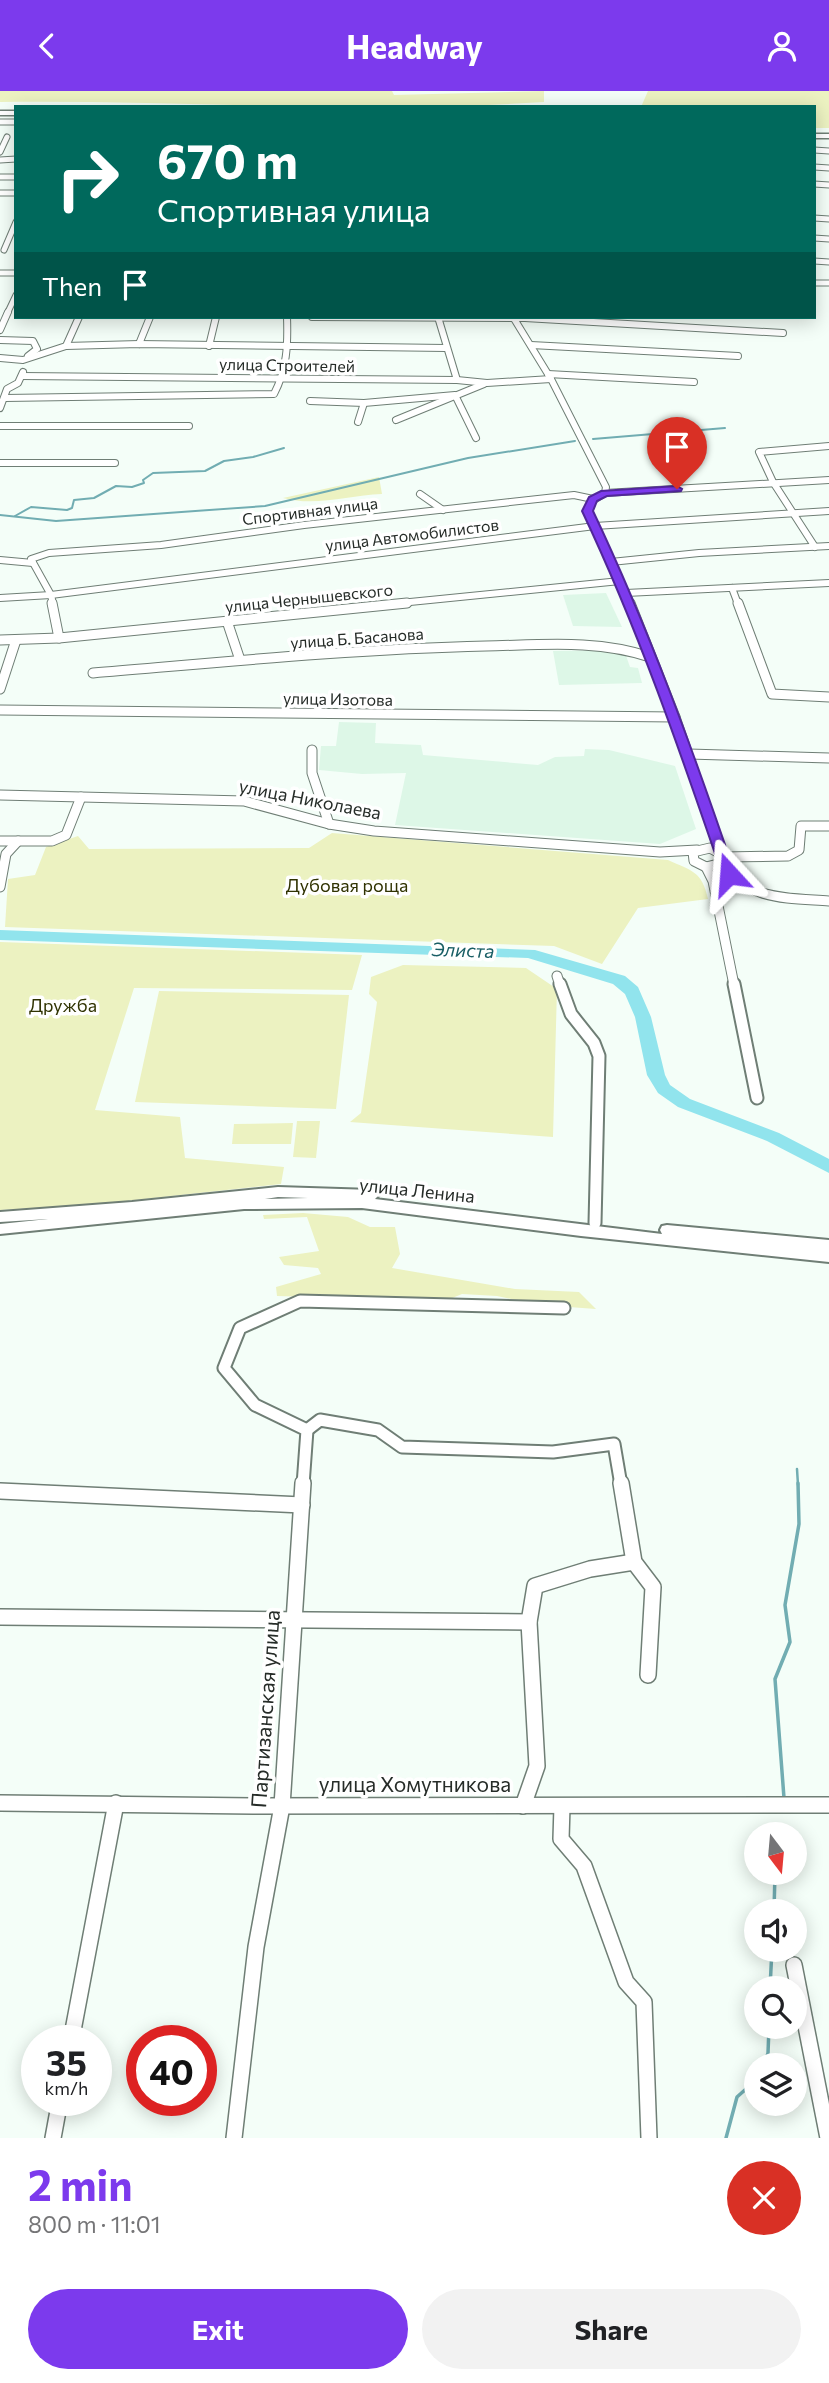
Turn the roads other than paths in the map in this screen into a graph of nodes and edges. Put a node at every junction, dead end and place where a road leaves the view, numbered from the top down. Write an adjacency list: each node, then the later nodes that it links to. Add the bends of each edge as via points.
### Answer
1 (0, 137): 2 (street)
2 (7, 137): 3 (street); 4 (street)
3 (14, 137)
4 (0, 152)
5 (14, 231): 6 (street)
6 (2, 250)
7 (14, 299): 15 (street)
8 (78, 319): 21 (street)
9 (149, 319): 18 (street)
10 (216, 319): 20 (street)
11 (287, 319): 22 (street)
12 (438, 319): 23 (street)
13 (515, 319): 19 (street)
14 (532, 319): 16 (street)
15 (0, 330)
16 (783, 333)
17 (0, 340): 26 (street, via 33,341 37,349)
18 (139, 344): 20 (street); 21 (street)
19 (531, 345): 24 (street); 28 (street)
20 (209, 346): 22 (street)
21 (66, 347): 26 (street)
22 (288, 347): 23 (street); 29 (street)
23 (446, 348): 30 (street)
24 (738, 356)
25 (0, 358): 26 (street)
26 (23, 360): 27 (street)
27 (22, 376): 29 (street, улица Строителей); 34 (street)
28 (550, 376): 31 (street, улица Строителей); 32 (street, улица Строителей); 48 (street)
29 (282, 379): 30 (street, улица Строителей); 34 (street, via 274,394)
30 (457, 380): 32 (street, улица Строителей)
31 (694, 382)
32 (487, 383): 33 (street)
33 (455, 395): 36 (street); 38 (street); 42 (street)
34 (5, 398): 37 (street)
35 (310, 401): 36 (street)
36 (364, 403): 39 (street)
37 (0, 408)
38 (396, 420)
39 (358, 422)
40 (0, 426): 41 (street)
41 (189, 426)
42 (476, 438)
43 (829, 446): 47 (street, via 759,452)
44 (0, 463): 45 (street)
45 (115, 463)
46 (829, 480): 47 (street)
47 (774, 482): 48 (street); 53 (street)
48 (605, 493): 50 (street)
49 (420, 494): 51 (street)
50 (593, 499): 51 (street, Спортивная улица, via 575,495); 54 (street, via 587,511)
51 (443, 510): 58 (street, Спортивная улица, via 161,545 49,553)
52 (829, 511): 53 (street, улица Автомобилистов)
53 (793, 513): 54 (street, улица Автомобилистов); 56 (street)
54 (595, 526): 59 (street); 64 (street, улица Автомобилистов)
55 (829, 546): 56 (street)
56 (815, 547): 59 (street)
57 (0, 560): 58 (street, Спортивная улица)
58 (32, 561): 64 (street)
59 (611, 562): 60 (street)
60 (620, 580): 63 (street); 66 (street, улица Чернышевского)
61 (829, 583): 62 (street)
62 (732, 587): 63 (street); 76 (street, via 772,694)
63 (626, 593): 70 (street)
64 (51, 595): 65 (street, улица Автомобилистов); 67 (street)
65 (0, 598)
66 (227, 621): 67 (street, улица Чернышевского); 73 (street)
67 (59, 638): 69 (street, улица Чернышевского)
68 (0, 640): 69 (street, улица Чернышевского)
69 (16, 640): 75 (street)
70 (644, 641): 71 (street); 72 (street)
71 (623, 647): 72 (street); 73 (street, улица Б. Басанова, via 435,647)
72 (650, 657): 78 (street)
73 (240, 660): 74 (street, улица Б. Басанова)
74 (93, 673)
75 (0, 689)
76 (829, 697)
77 (0, 710): 78 (street, улица Изотова)
78 (675, 717): 80 (street)
79 (312, 750): 84 (street, via 312,773)
80 (689, 754): 81 (street); 86 (street)
81 (829, 758)
82 (0, 795): 83 (street, улица Николаева)
83 (81, 797): 84 (street, улица Николаева, via 244,801); 88 (street, via 66,835 52,841)
84 (330, 824): 90 (street, улица Николаева)
85 (829, 826): 91 (street, via 801,826 799,849 788,856)
86 (714, 834): 89 (street); 91 (street)
87 (0, 841): 88 (street)
88 (19, 841): 93 (street, via 6,854)
89 (699, 849): 90 (street, улица Николаева); 91 (street, улица Николаева, via 710,848); 92 (street, via 692,858)
90 (660, 852): 92 (street)
91 (723, 857): 92 (street, via 720,865); 94 (street, via 732,879)
92 (701, 865): 94 (street, via 730,884); 97 (street, via 713,881)
93 (0, 887)
94 (769, 895): 95 (street)
95 (829, 901)
96 (558, 976): 99 (street, via 571,1014 599,1056)
97 (757, 1098)
98 (0, 1217): 99 (main road, улица Ленина, via 313,1191)
99 (594, 1223): 101 (main road, улица Ленина)
100 (0, 1229): 102 (main road, улица Ленина, via 244,1204 362,1203)
101 (829, 1246)
102 (829, 1257)
103 (564, 1308): 104 (street, via 299,1301 240,1328 224,1368 255,1405)
104 (307, 1430): 106 (street, Партизанская улица); 107 (street, via 320,1420 378,1430 402,1447 553,1452 614,1444)
105 (0, 1491): 106 (street)
106 (302, 1505): 109 (street, Партизанская улица)
107 (634, 1562): 110 (street, via 590,1569 535,1586); 111 (street, via 653,1587)
108 (0, 1617): 109 (street)
109 (293, 1619): 110 (street); 115 (street, Партизанская улица)
110 (529, 1622): 117 (street, via 537,1766)
111 (648, 1675)
112 (0, 1803): 113 (street, улица Хомутникова)
113 (116, 1803): 115 (street, улица Хомутникова); 119 (street)
114 (829, 1805): 116 (street, улица Хомутникова)
115 (282, 1806): 117 (street, улица Хомутникова); 122 (street, Партизанская улица, via 256,1947)
116 (562, 1806): 117 (street, улица Хомутникова); 123 (street, via 561,1839 584,1866 626,1982 644,2002)
117 (523, 1807)
118 (794, 1965): 124 (street)
119 (74, 2025)
120 (57, 2116): 121 (street)
121 (53, 2138)
122 (234, 2138)
123 (649, 2138)
124 (828, 2138)

